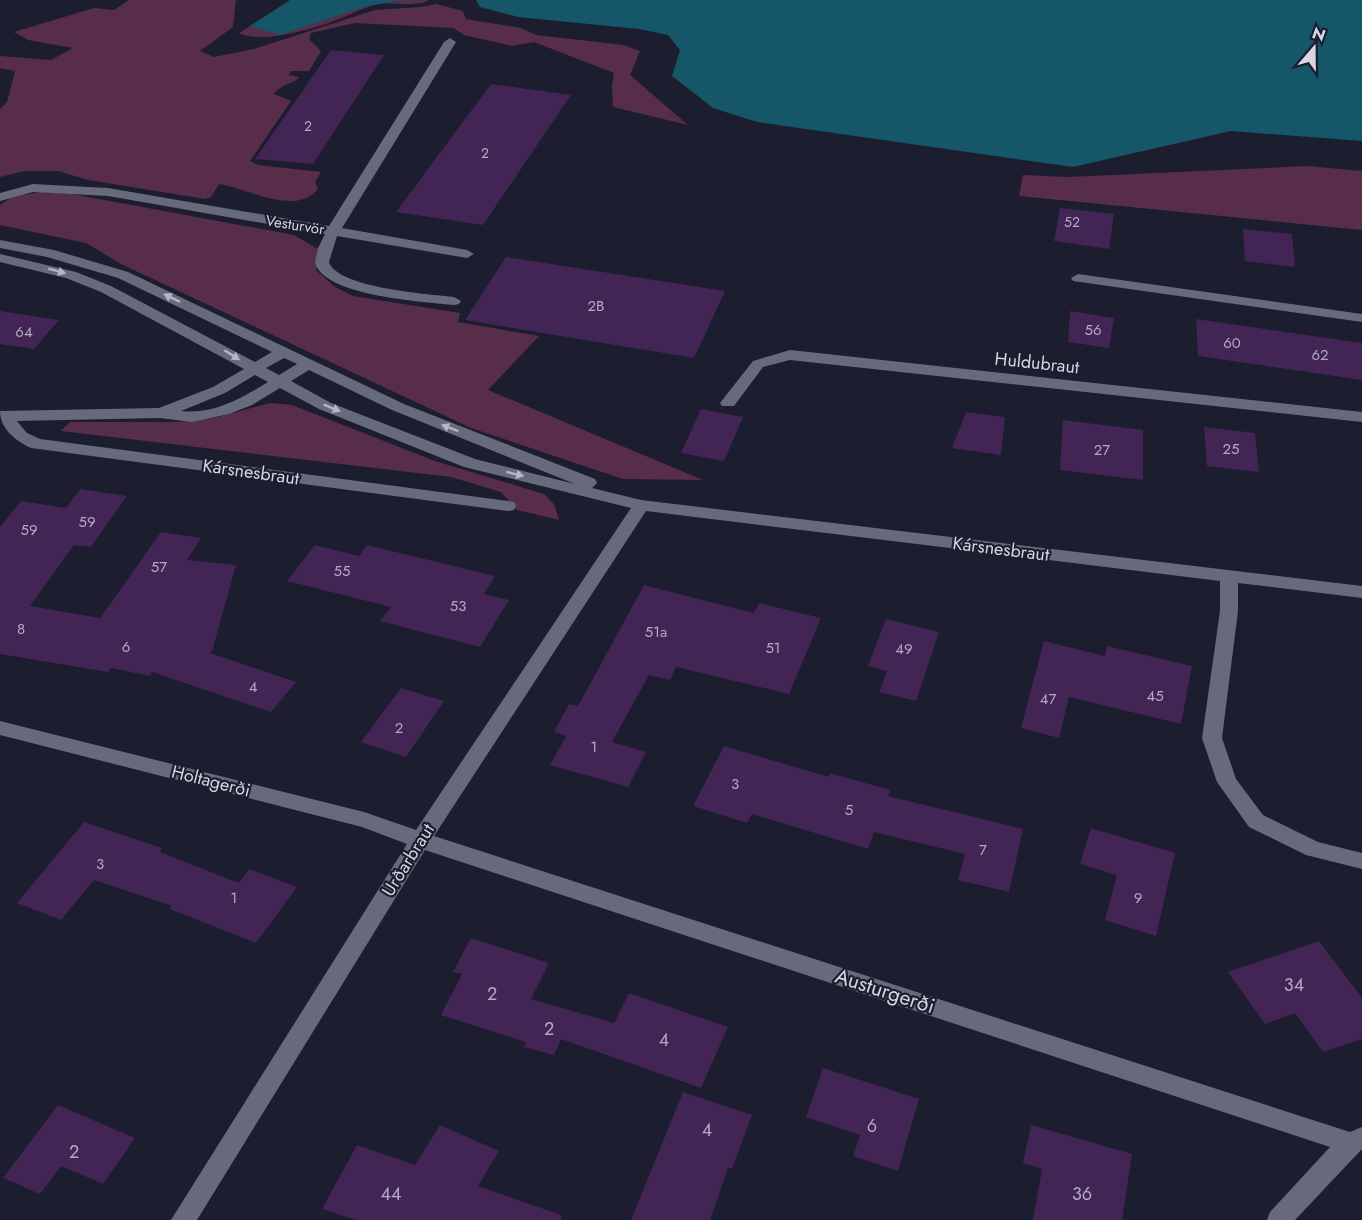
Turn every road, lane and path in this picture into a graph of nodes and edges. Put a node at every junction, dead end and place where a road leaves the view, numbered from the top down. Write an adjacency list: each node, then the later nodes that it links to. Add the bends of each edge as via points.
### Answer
1 (450, 42): 5 (street, Vesturvör)
2 (0, 183): 3 (street, Vesturvör, via 54,177)
3 (108, 192): 4 (street, Vesturvör, via 33,188); 5 (street, Vesturvör)
4 (0, 196)
5 (333, 231): 7 (street); 10 (street, via 322,265 336,279)
6 (0, 244): 12 (street, one-way to 6, via 123,275 89,263)
7 (467, 254)
8 (0, 258): 14 (street, one-way to 14, via 71,275 106,289)
9 (1078, 278): 11 (street)
10 (454, 302)
11 (1362, 318)
12 (281, 353): 13 (street, Kársnesbraut); 14 (street, Kársnesbraut)
13 (307, 365): 15 (street, Kársnesbraut); 20 (street, Kársnesbraut, one-way to 13, via 398,407)
14 (255, 369): 15 (street, Kársnesbraut); 17 (street, Kársnesbraut, via 219,390)
15 (279, 382): 17 (street, Kársnesbraut, via 223,411 192,417); 20 (street, Kársnesbraut, one-way to 20, via 325,406 470,463)
16 (728, 403): 19 (street, Huldubraut, via 758,364 790,355)
17 (160, 414): 18 (street, Kársnesbraut)
18 (3, 416): 21 (street, Kársnesbraut, via 21,437 37,444)
19 (1362, 417)
20 (641, 505): 22 (street, Kársnesbraut); 25 (street, Urðarbraut)
21 (508, 506)
22 (1229, 577): 23 (street, Kársnesbraut); 26 (street, via 1229,611 1212,738 1227,782 1256,820 1313,849)
23 (1362, 592)
24 (0, 728): 25 (street, Holtagerði, via 364,820)
25 (420, 840): 27 (street, Austurgerði); 28 (street, Urðarbraut)
26 (1362, 861)
27 (1356, 1141): 29 (street)
28 (183, 1220)
29 (1280, 1220)

